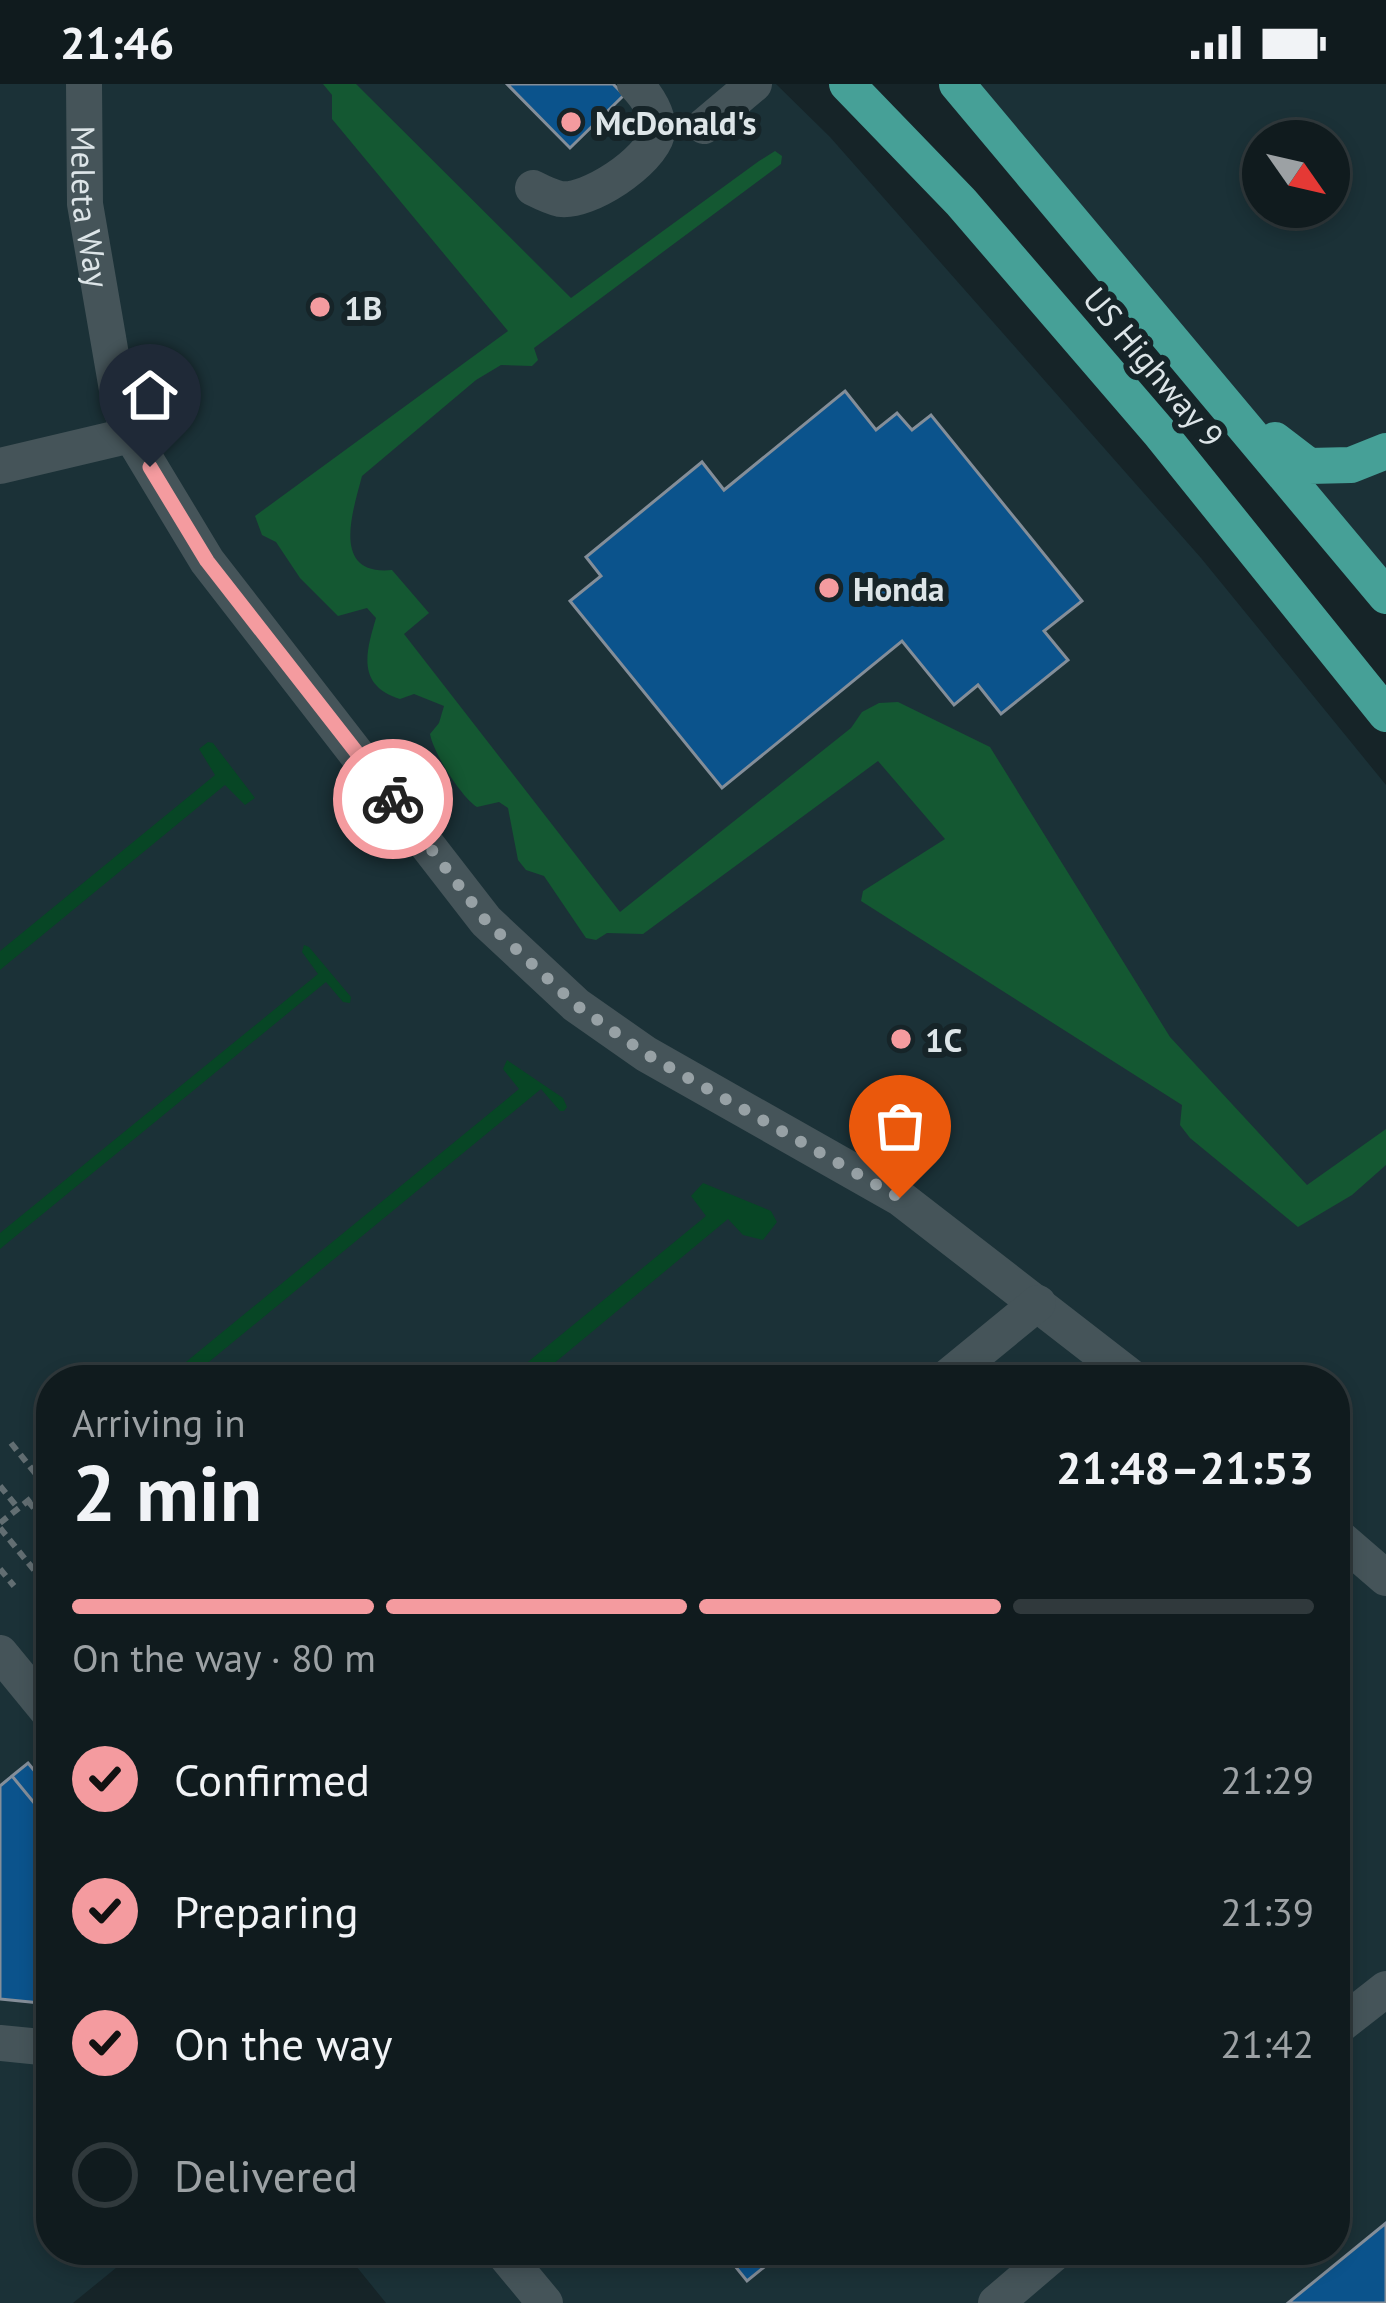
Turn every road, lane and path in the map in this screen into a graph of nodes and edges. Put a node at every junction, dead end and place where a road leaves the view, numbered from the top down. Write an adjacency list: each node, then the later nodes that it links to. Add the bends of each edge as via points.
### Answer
1 (84, 84): 9 (street, Meleta Way, via 86,204)
2 (635, 84): 7 (street, via 658,132 647,154 591,195 561,199)
3 (754, 84): 6 (street)
4 (848, 84): 13 (highway, US Highway 9, via 962,202 1159,432)
5 (957, 84): 8 (highway, US Highway 9)
6 (704, 126)
7 (533, 188)
8 (1139, 297): 10 (highway, via 1260,427 1309,466 1351,465); 12 (highway, US Highway 9)
9 (130, 435): 11 (street); 14 (street, Meleta Way, via 207,561 486,921 611,1030 900,1198)
10 (1386, 452)
11 (0, 466)
12 (1386, 596)
13 (1386, 714)
14 (1038, 1303): 15 (street); 16 (street, Meleta Way)
15 (962, 1365)
16 (1117, 1365)
17 (11, 1443): 18 (path)
18 (36, 1472)
19 (0, 1486): 22 (path)
20 (36, 1496): 21 (path)
21 (28, 1501): 22 (path); 23 (path)
22 (18, 1508): 24 (path)
23 (36, 1511)
24 (0, 1526): 27 (path)
25 (1350, 1547): 28 (street)
26 (0, 1570): 29 (path)
27 (34, 1570)
28 (1386, 1578)
29 (14, 1586)
30 (0, 1653): 31 (street)
31 (36, 1697)
32 (1386, 1989): 33 (street)
33 (1350, 2017)
34 (0, 2043): 35 (street)
35 (36, 2047)
36 (513, 2265): 38 (street)
37 (1041, 2265): 39 (street)
38 (544, 2303)
39 (997, 2303)

